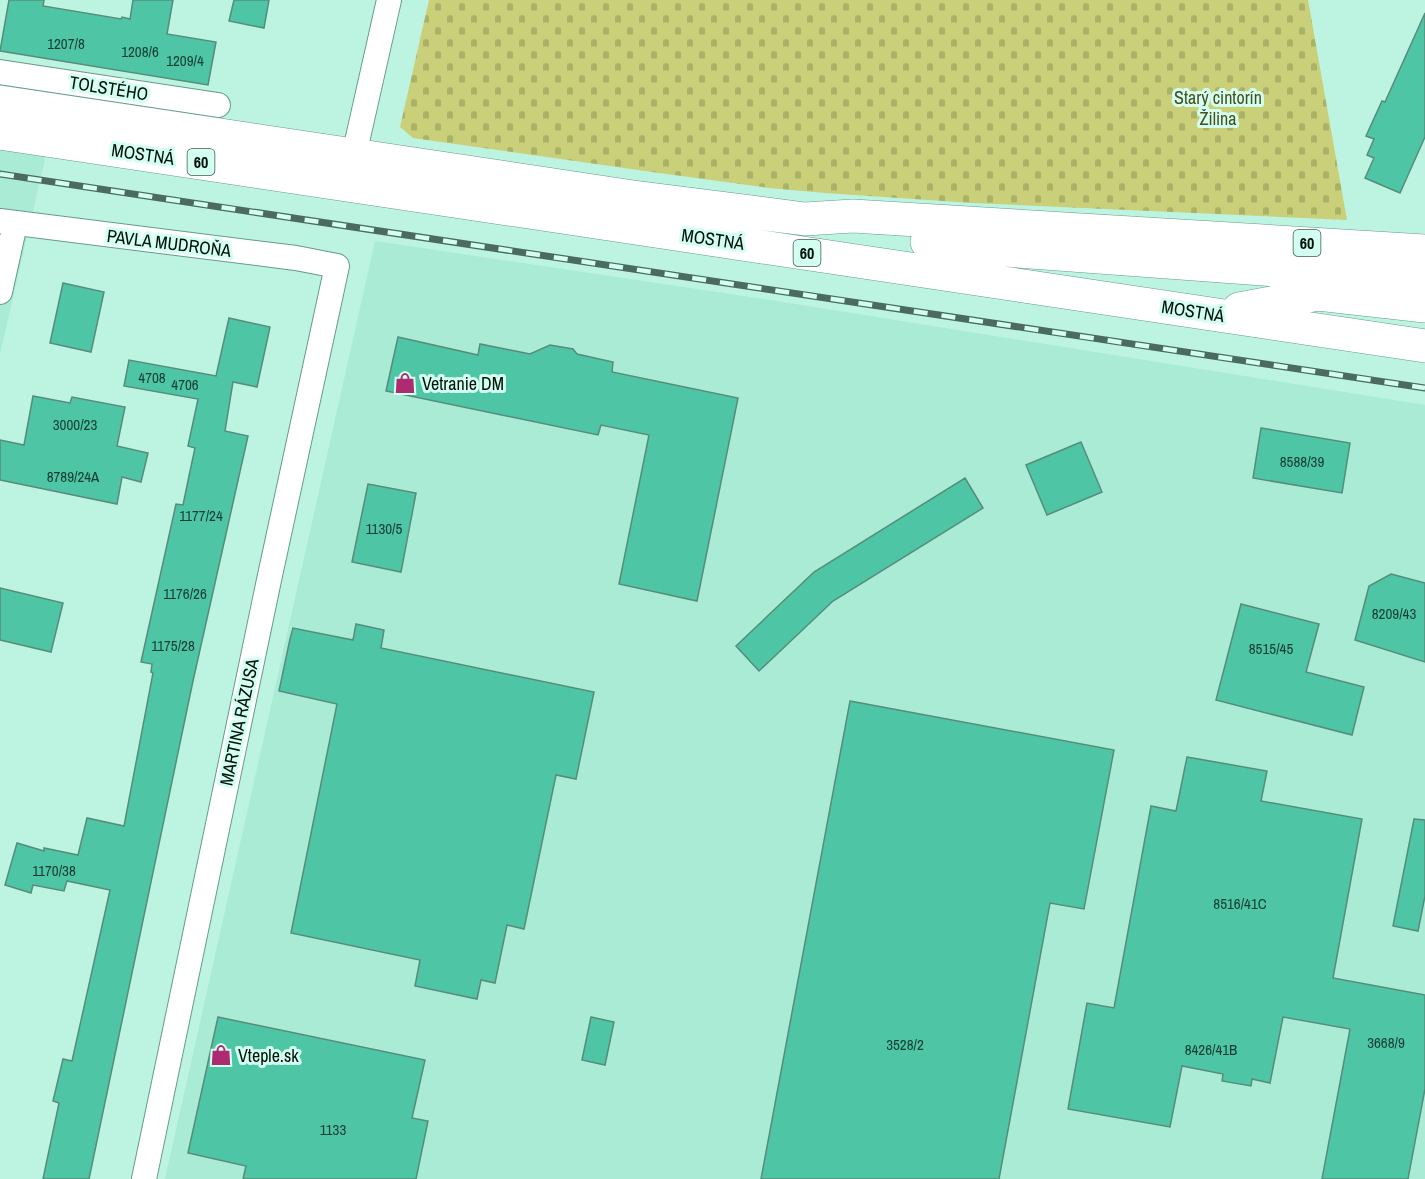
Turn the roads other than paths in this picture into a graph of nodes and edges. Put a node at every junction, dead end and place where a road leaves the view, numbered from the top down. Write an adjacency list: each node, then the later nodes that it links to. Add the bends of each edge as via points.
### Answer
1 (389, 0): 6 (street)
2 (0, 72): 4 (street, TOLSTÉHO)
3 (0, 102): 6 (main road, MOSTNÁ / 60)
4 (218, 105)
5 (0, 133): 14 (main road, MOSTNÁ / 60)
6 (354, 155): 7 (main road, MOSTNÁ / 60)
7 (806, 219): 9 (main road, MOSTNÁ / 60, via 853,216); 11 (main road, via 854,235)
8 (8, 222): 10 (street, PAVLA MUDROŇA); 12 (street)
9 (1425, 251)
10 (337, 266): 16 (street, MARTINA RÁZUSA)
11 (1425, 281)
12 (0, 292)
13 (1425, 306): 14 (main road, via 1318,294)
14 (1213, 314): 15 (main road, MOSTNÁ / 60)
15 (1425, 346)
16 (144, 1179)

